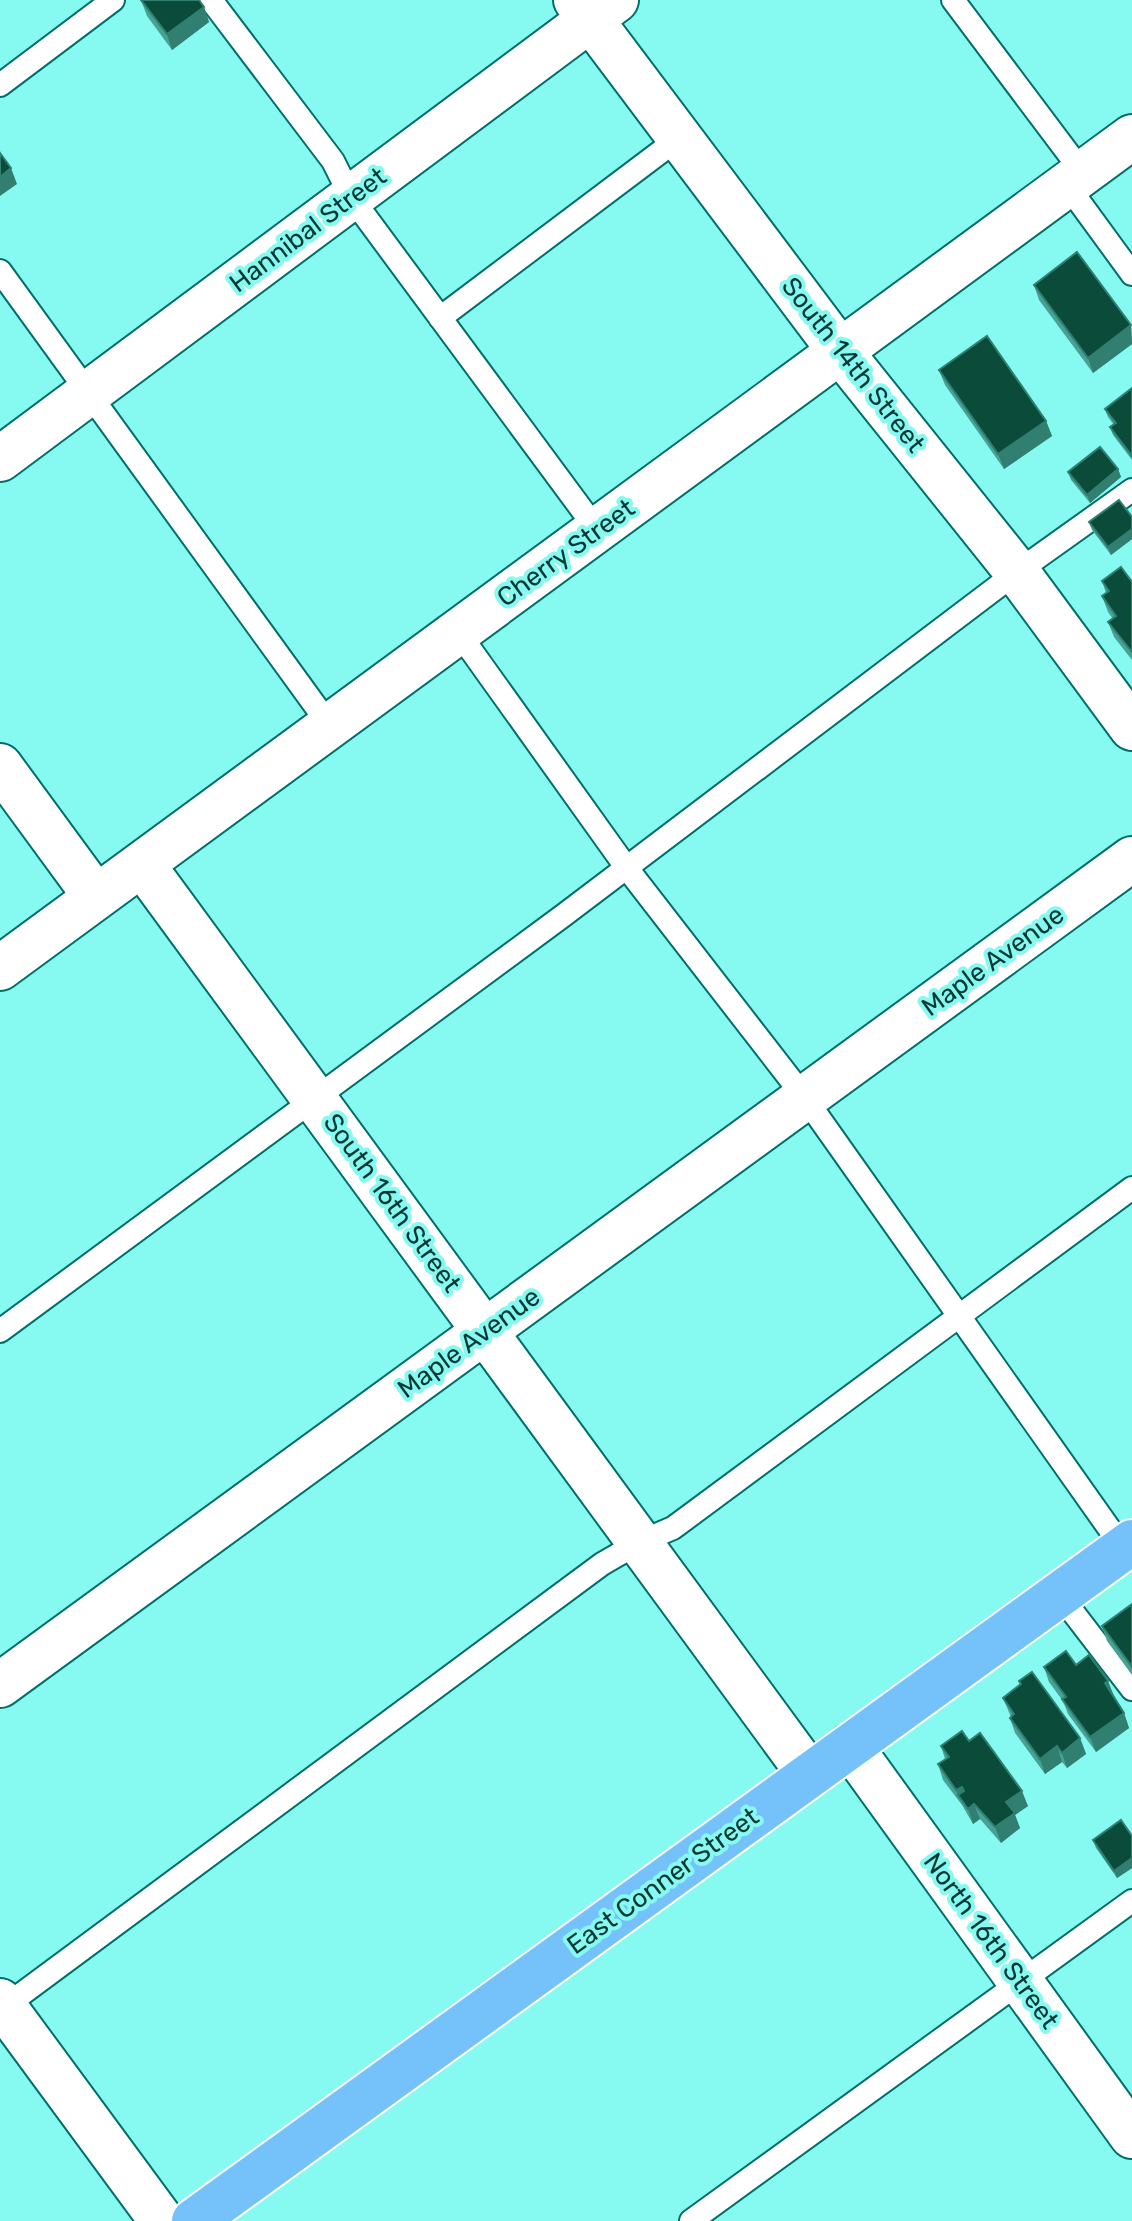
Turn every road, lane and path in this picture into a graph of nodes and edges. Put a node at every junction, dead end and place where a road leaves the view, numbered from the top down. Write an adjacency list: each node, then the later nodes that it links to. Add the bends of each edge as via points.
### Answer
1 (113, 0): 5 (lane)
2 (211, 0): 9 (lane, via 333,161)
3 (953, 0): 8 (lane)
4 (594, 6): 7 (street, South 14th Street); 9 (street, Hannibal Street)
5 (0, 85)
6 (1132, 137): 8 (street, Cherry Street)
7 (679, 138): 12 (lane); 13 (street, South 14th Street)
8 (1075, 179): 11 (lane); 13 (street, Cherry Street)
9 (351, 197): 12 (lane); 14 (street, Hannibal Street)
10 (0, 271): 14 (lane)
11 (1132, 274)
12 (440, 318): 17 (lane)
13 (840, 351): 17 (street, Cherry Street); 18 (street, South 14th Street)
14 (88, 393): 15 (street, Hannibal Street); 20 (lane)
15 (0, 459)
16 (1132, 490): 18 (lane)
17 (597, 530): 19 (street, Cherry Street)
18 (1017, 572): 21 (street, South 14th Street); 25 (lane)
19 (458, 632): 20 (street, Cherry Street); 25 (lane)
20 (330, 726): 24 (street, Cherry Street)
21 (1132, 728)
22 (0, 766): 26 (street)
23 (1132, 859): 28 (street, Maple Avenue)
24 (142, 864): 26 (street, Cherry Street); 29 (street, South 16th Street)
25 (626, 867): 28 (lane); 29 (lane)
26 (96, 897): 27 (street, Cherry Street)
27 (0, 968)
28 (805, 1098): 31 (lane); 33 (street, Maple Avenue)
29 (315, 1099): 32 (lane); 33 (street, South 16th Street)
30 (1132, 1188): 31 (lane)
31 (958, 1316): 34 (lane, via 673,1528); 35 (lane)
32 (0, 1331)
33 (486, 1331): 34 (street, South 16th Street); 37 (street, Maple Avenue)
34 (640, 1542): 40 (street, South 16th Street); 43 (lane, via 602,1564)
35 (1128, 1545): 36 (main road, East Conner Street)
36 (1059, 1594): 38 (lane); 39 (main road, East Conner Street)
37 (0, 1685)
38 (1132, 1689)
39 (850, 1746): 40 (main road, East Conner Street); 42 (street, North 16th Street)
40 (810, 1775): 46 (main road, East Conner Street)
41 (1132, 1901): 42 (lane)
42 (1020, 1982): 44 (street, North 16th Street); 47 (lane)
43 (1, 2006): 45 (street)
44 (1132, 2136)
45 (162, 2221)
46 (194, 2221)
47 (691, 2221)

